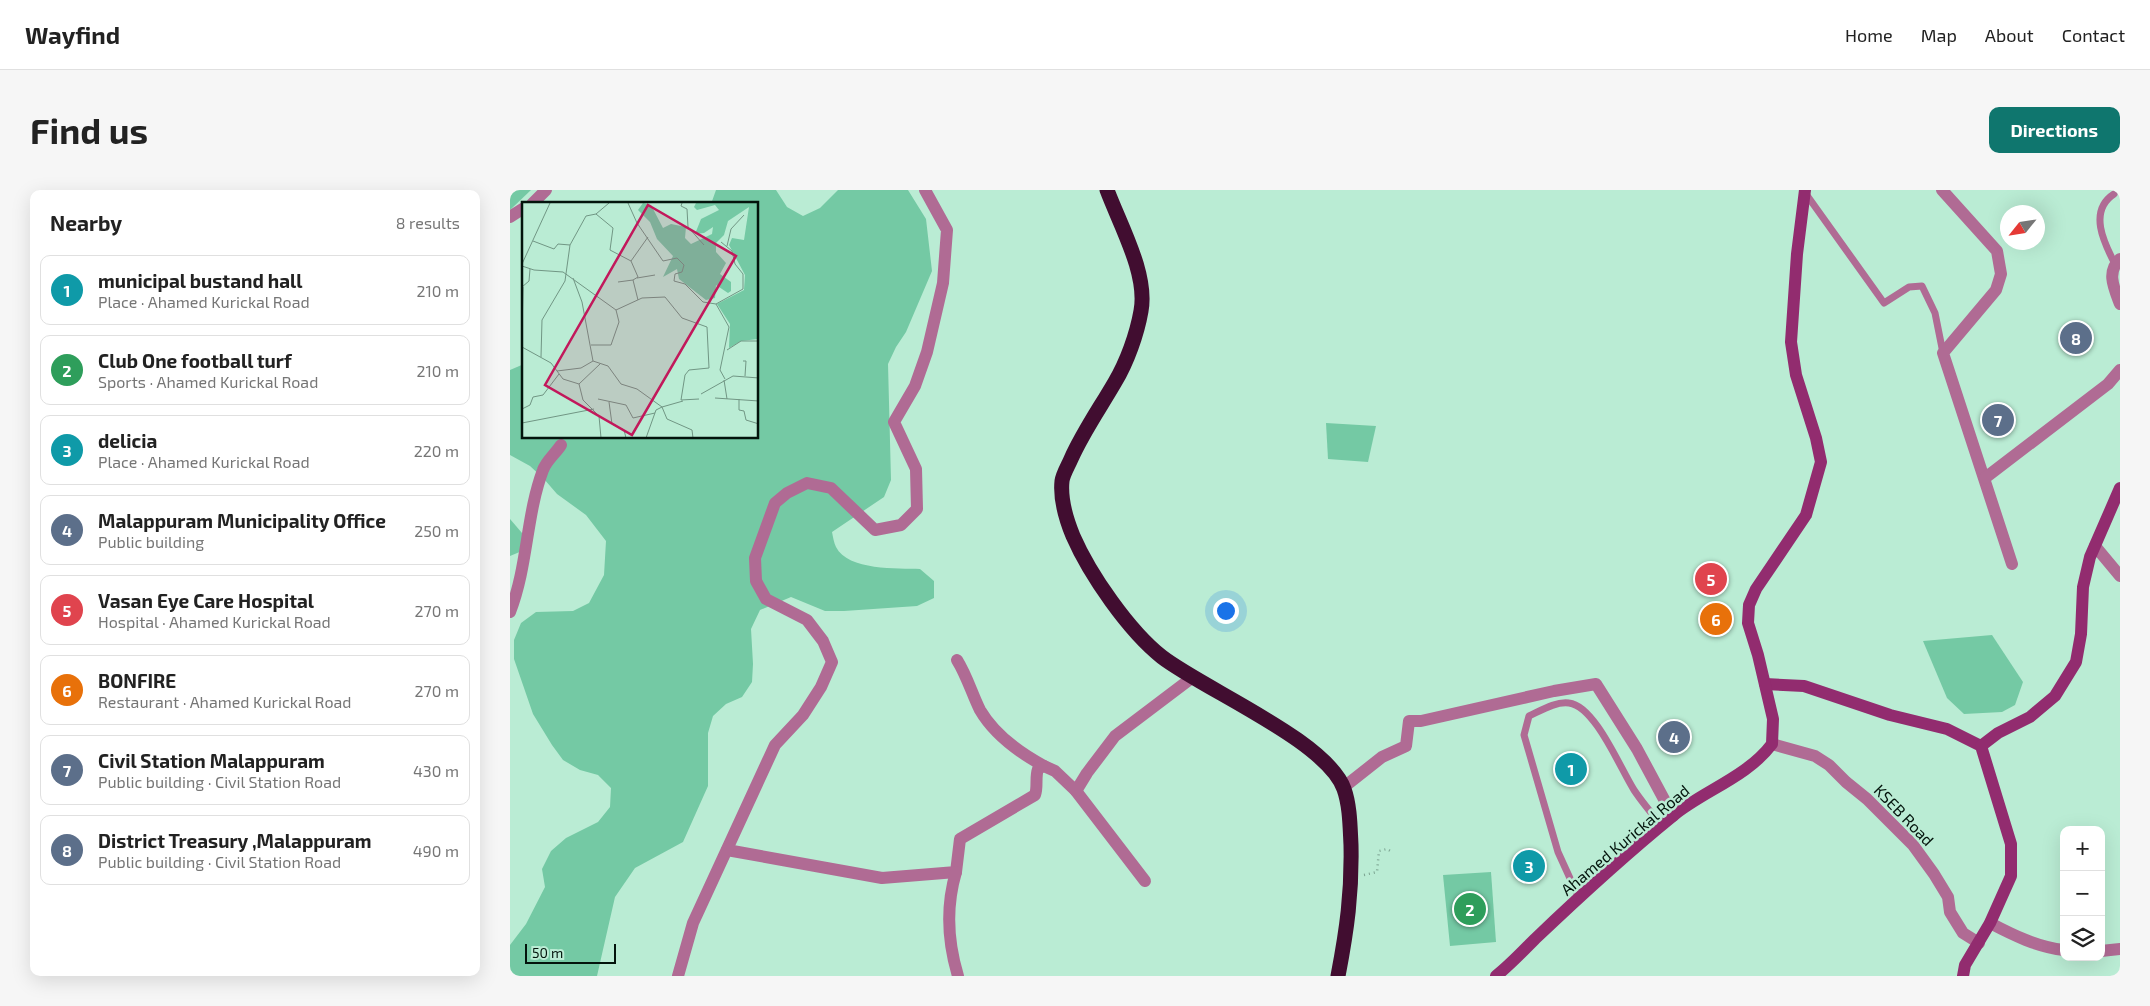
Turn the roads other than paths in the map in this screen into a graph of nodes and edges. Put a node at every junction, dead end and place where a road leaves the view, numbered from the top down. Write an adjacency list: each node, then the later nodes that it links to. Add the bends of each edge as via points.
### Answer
1 (546, 190): 7 (street)
2 (925, 190): 31 (street, via 947,230 944,283 928,352 915,386 894,422 916,469 918,509 902,525 875,530 831,488 807,483 775,503 756,558 756,581 766,599 807,620 823,641 832,662 803,715 775,746)
3 (1107, 190): 22 (highway, via 1136,262 1142,287 1142,310 1117,380 1080,438 1062,479 1062,504 1073,537 1128,622 1161,656)
4 (1942, 190): 12 (street, via 1997,251 2000,274 1996,290)
5 (1804, 191): 12 (lane, via 1884,303 1909,287 1922,286 1935,313); 23 (main road, via 1791,342 1796,375 1821,462 1806,515 1756,589 1749,605 1748,623)
6 (2114, 194): 10 (lane, via 2100,212 2099,229)
7 (534, 202)
8 (522, 209): 9 (street)
9 (510, 216)
10 (2117, 262): 11 (street, via 2111,279)
11 (2120, 304)
12 (1943, 353): 15 (street)
13 (2120, 370): 15 (street, via 2108,384)
14 (561, 445): 20 (street, via 544,468 533,507 519,590)
15 (1985, 478): 18 (street)
16 (2120, 488): 17 (main road)
17 (2095, 546): 19 (street); 25 (main road, via 2084,587 2076,662 2055,696 2030,716)
18 (2012, 564)
19 (2120, 576)
20 (510, 612)
21 (957, 660): 26 (street, via 990,725 1025,756)
22 (1193, 677): 27 (highway, via 1295,738 1327,765); 28 (street, via 1115,736)
23 (1765, 684): 24 (main road, via 1773,719); 25 (main road, via 1804,686 1947,730)
24 (1772, 744): 29 (main road, Ahamed Kurickal Road, via 1758,760); 36 (street, KSEB Road, via 1815,756 1868,799 1913,845 1948,898 1950,912 1964,933)
25 (1981, 746): 35 (main road, via 2011,844 2011,876)
26 (1044, 766): 28 (street, via 1055,771); 32 (street, via 1036,775 1035,795 960,840)
27 (1344, 787): 29 (street, via 1382,757 1406,746 1409,721 1596,684 1637,749); 42 (highway, via 1350,818 1352,881 1349,920)
28 (1076, 791): 33 (street)
29 (1673, 816): 30 (main road, Ahamed Kurickal Road)
30 (1662, 826): 34 (main road, Ahamed Kurickal Road); 34 (lane, via 1635,791 1597,726 1582,708 1568,702 1529,716 1524,735 1558,852)
31 (727, 850): 32 (street, via 882,878); 40 (street, via 693,923)
32 (956, 872): 41 (street, via 949,916 950,940)
33 (1145, 881)
34 (1579, 899): 43 (main road, Ahamed Kurickal Road)
35 (1990, 923): 36 (main road); 37 (street, via 2012,932 2021,940)
36 (1979, 943): 44 (main road, via 1965,966)
37 (2060, 949)
38 (2120, 949): 39 (street)
39 (2105, 951)
40 (678, 976)
41 (958, 976)
42 (1338, 976)
43 (1496, 976)
44 (1963, 976)

